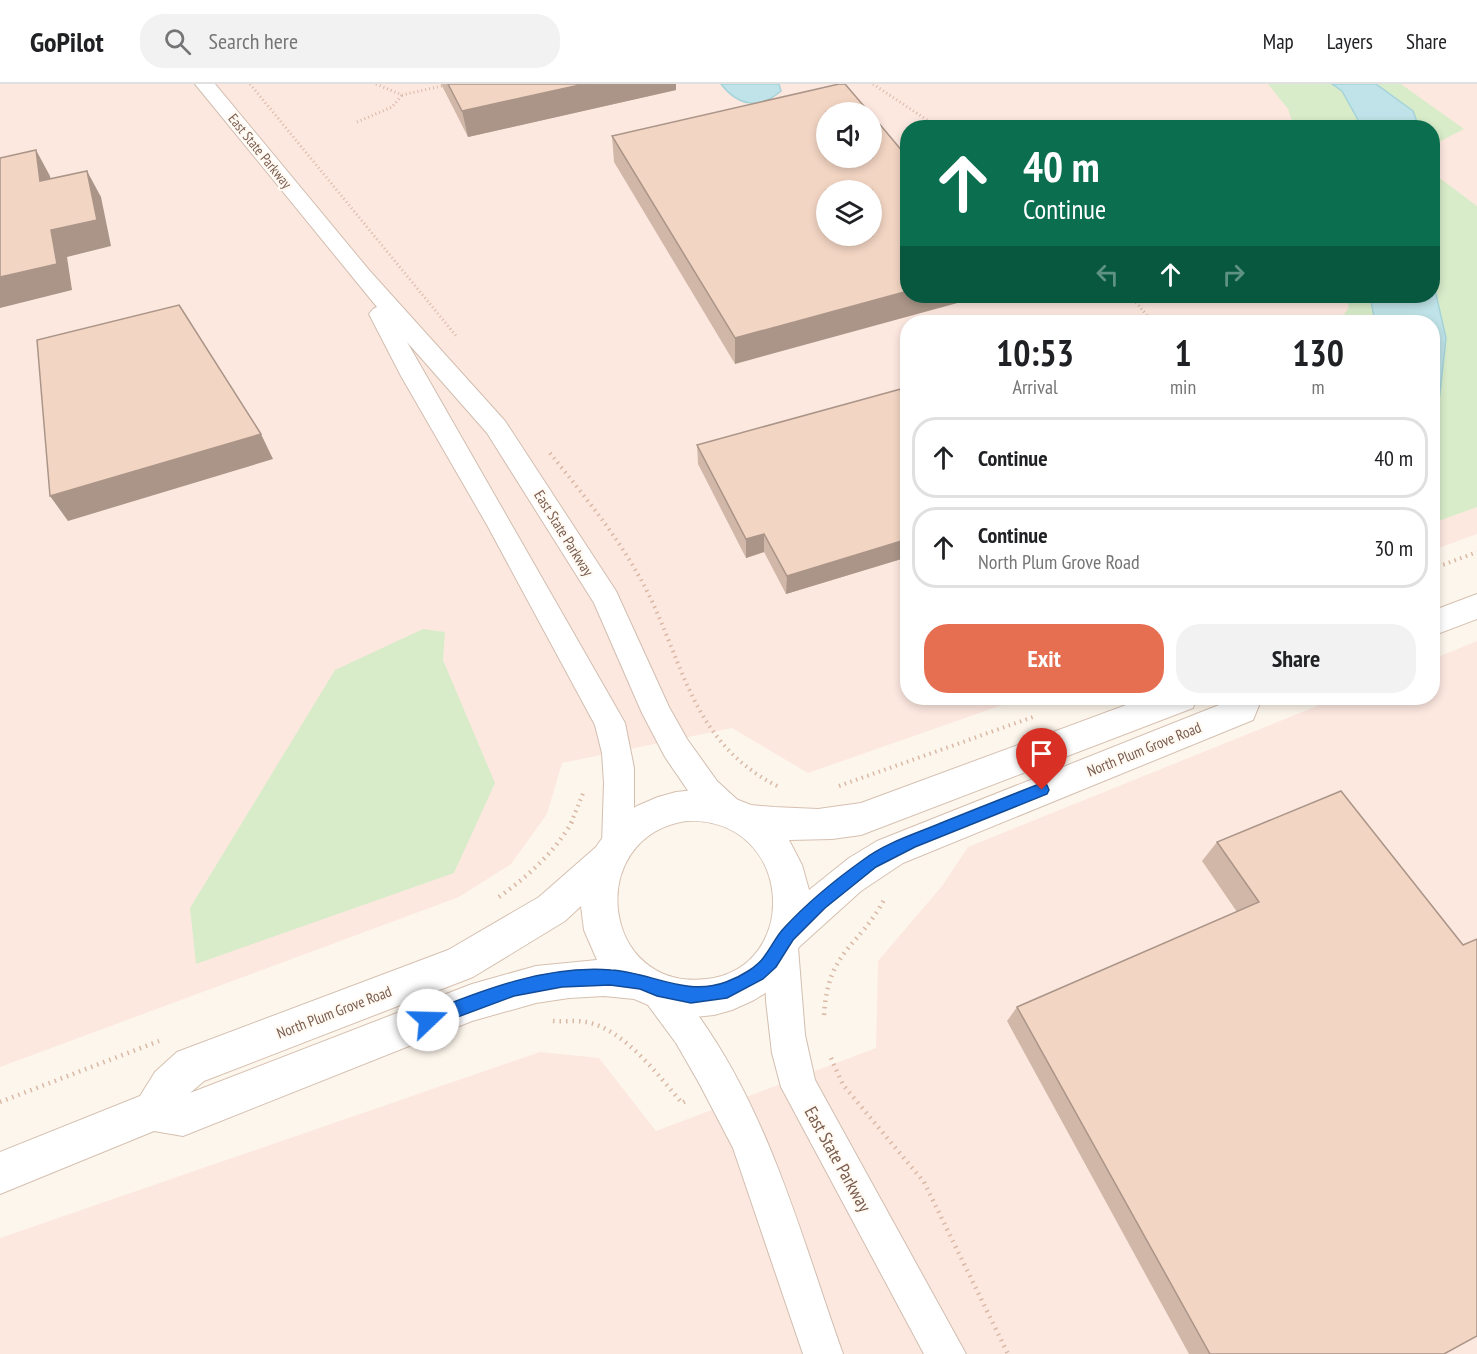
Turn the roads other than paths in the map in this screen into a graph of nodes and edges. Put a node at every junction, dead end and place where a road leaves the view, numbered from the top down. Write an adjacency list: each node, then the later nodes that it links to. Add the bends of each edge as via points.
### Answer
1 (205, 84): 2 (street, East State Parkway)
2 (361, 274): 7 (street, East State Parkway, via 496,427 606,599 676,748 706,791); 8 (street, East State Parkway, via 413,376 610,723 621,782)
3 (1477, 606): 4 (street)
4 (1440, 621)
5 (1162, 705): 7 (street, via 846,823 813,825)
6 (1243, 705): 9 (street, North Plum Grove Road, via 1241,710 890,852 837,889)
7 (738, 817): 8 (street, via 714,810 678,810 645,822); 9 (street, via 774,843 786,861 794,905)
8 (613, 850): 10 (street, via 597,885 595,901 600,932 615,960); 11 (street, North Plum Grove Road, via 552,909 488,949 460,964 191,1066 166,1089)
9 (784, 941): 10 (street, via 758,973 727,990 691,996); 14 (street, East State Parkway, via 784,1023 800,1087)
10 (649, 985): 11 (street, via 610,977 514,988 183,1116); 13 (street, via 688,1031 749,1141)
11 (154, 1111): 12 (street)
12 (0, 1173)
13 (823, 1354)
14 (945, 1354)

